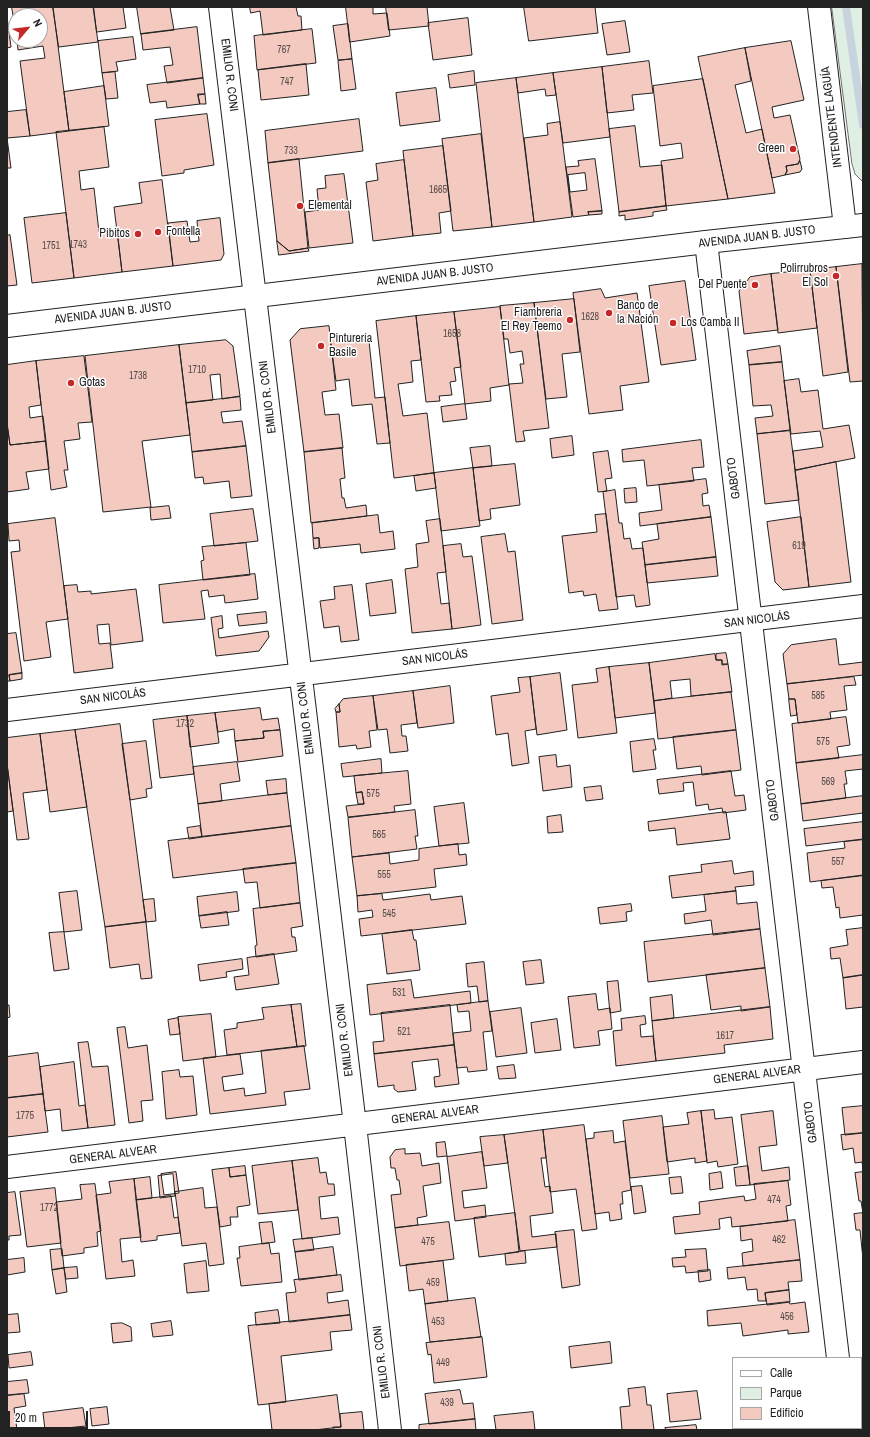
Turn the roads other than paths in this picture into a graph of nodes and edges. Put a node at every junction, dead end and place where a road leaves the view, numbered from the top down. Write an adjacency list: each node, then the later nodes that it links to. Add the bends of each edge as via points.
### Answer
1 (220, 7): 5 (street, EMILIO R. CONI)
2 (819, 7): 3 (street, INTENDENTE LAGUÍA)
3 (854, 226): 4 (street, AVENIDA JUAN B. JUSTO)
4 (706, 242): 5 (street, AVENIDA JUAN B. JUSTO); 8 (street, GABOTO)
5 (256, 297): 6 (street, AVENIDA JUAN B. JUSTO); 9 (street, EMILIO R. CONI)
6 (7, 326)
7 (863, 606): 8 (street, SAN NICOLÁS)
8 (751, 621): 9 (street, SAN NICOLÁS); 12 (street, GABOTO)
9 (301, 674): 10 (street, SAN NICOLÁS); 13 (street, EMILIO R. CONI)
10 (7, 710)
11 (863, 1062): 12 (street, GENERAL ALVEAR)
12 (805, 1070): 13 (street, GENERAL ALVEAR); 15 (street, GABOTO)
13 (355, 1125): 14 (street, GENERAL ALVEAR); 16 (street, EMILIO R. CONI)
14 (7, 1168)
15 (838, 1357)
16 (390, 1430)

